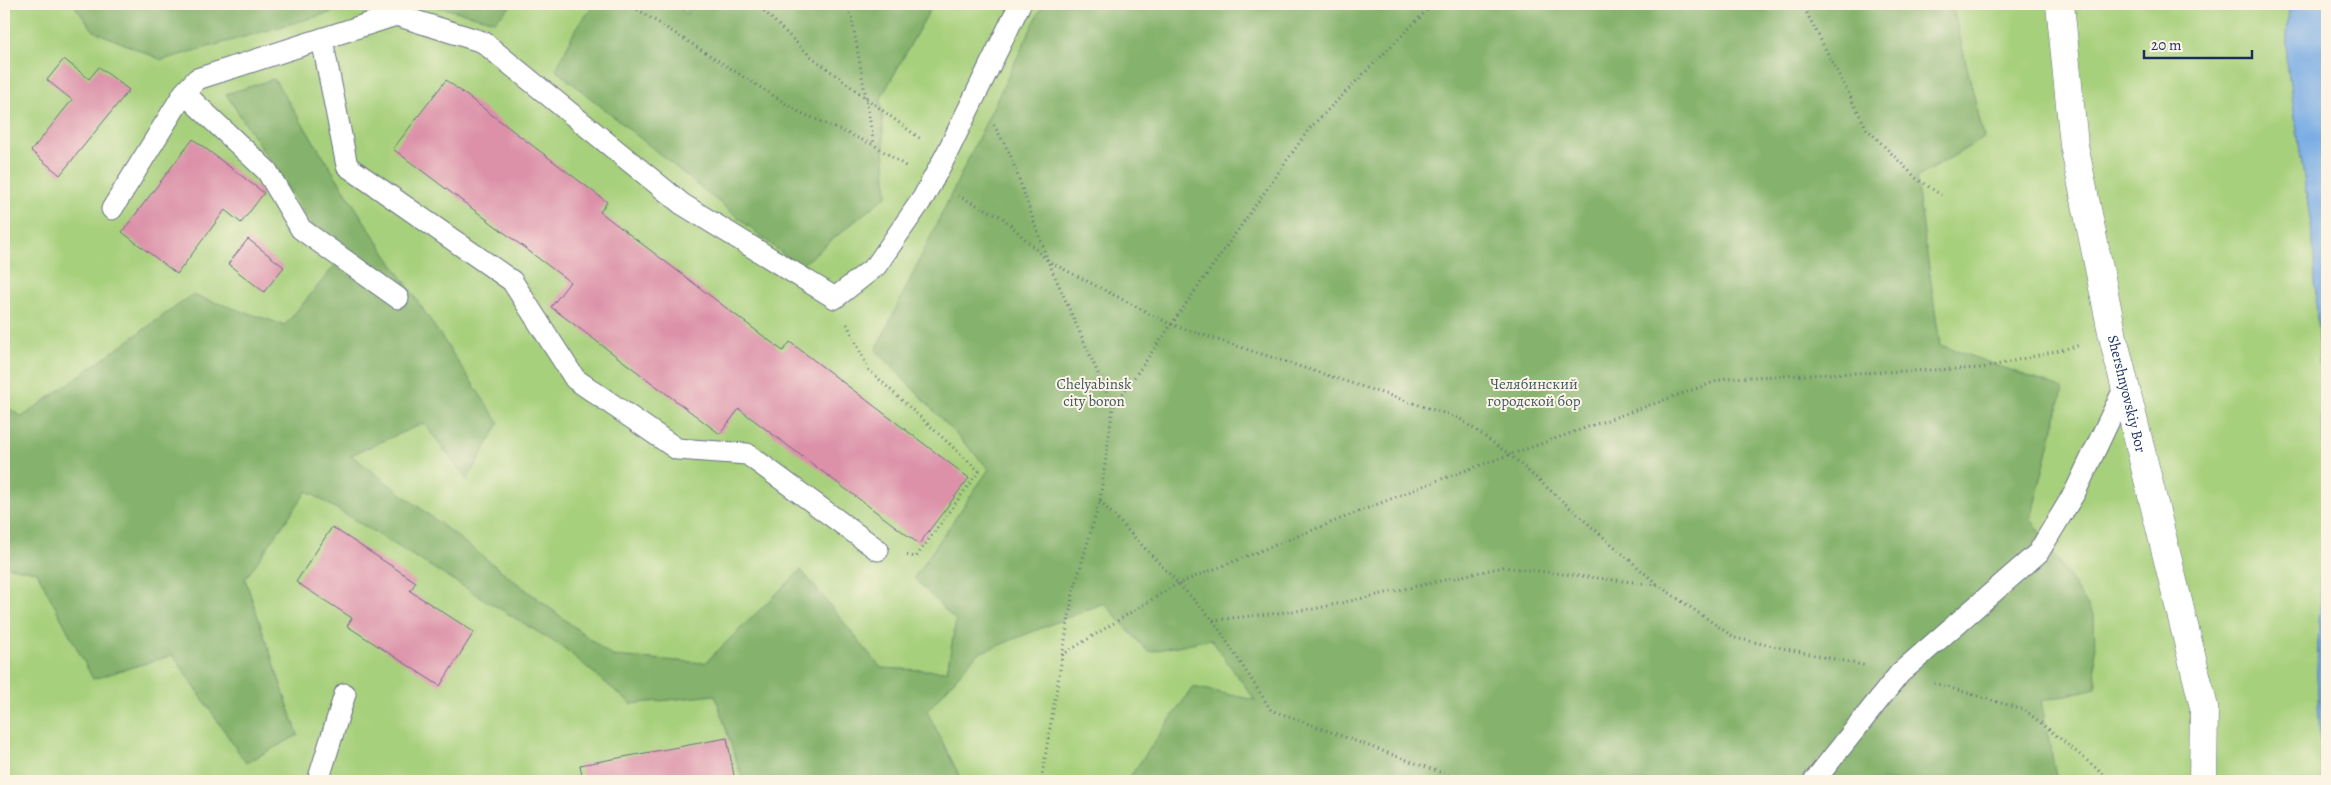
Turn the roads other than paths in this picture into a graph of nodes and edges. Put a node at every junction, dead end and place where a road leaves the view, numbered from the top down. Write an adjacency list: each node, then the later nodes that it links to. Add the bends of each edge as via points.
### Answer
1 (1020, 4): 3 (lane, via 934,179 876,266 835,298 682,204 483,42 396,16)
2 (2060, 4): 7 (street, Shershnyovskiy Bor, via 2074,145)
3 (322, 39): 4 (lane, via 197,79); 8 (lane, via 347,166 512,281 576,379 678,449 747,454)
4 (184, 93): 5 (lane); 6 (lane, via 267,171 301,229)
5 (112, 208)
6 (398, 298)
7 (2124, 389): 11 (lane, via 2075,492 2038,553 1900,674); 12 (street, Shershnyovskiy Bor, via 2204,707)
8 (878, 550)
9 (346, 694): 10 (lane)
10 (318, 781)
11 (1814, 781)
12 (2204, 781)

